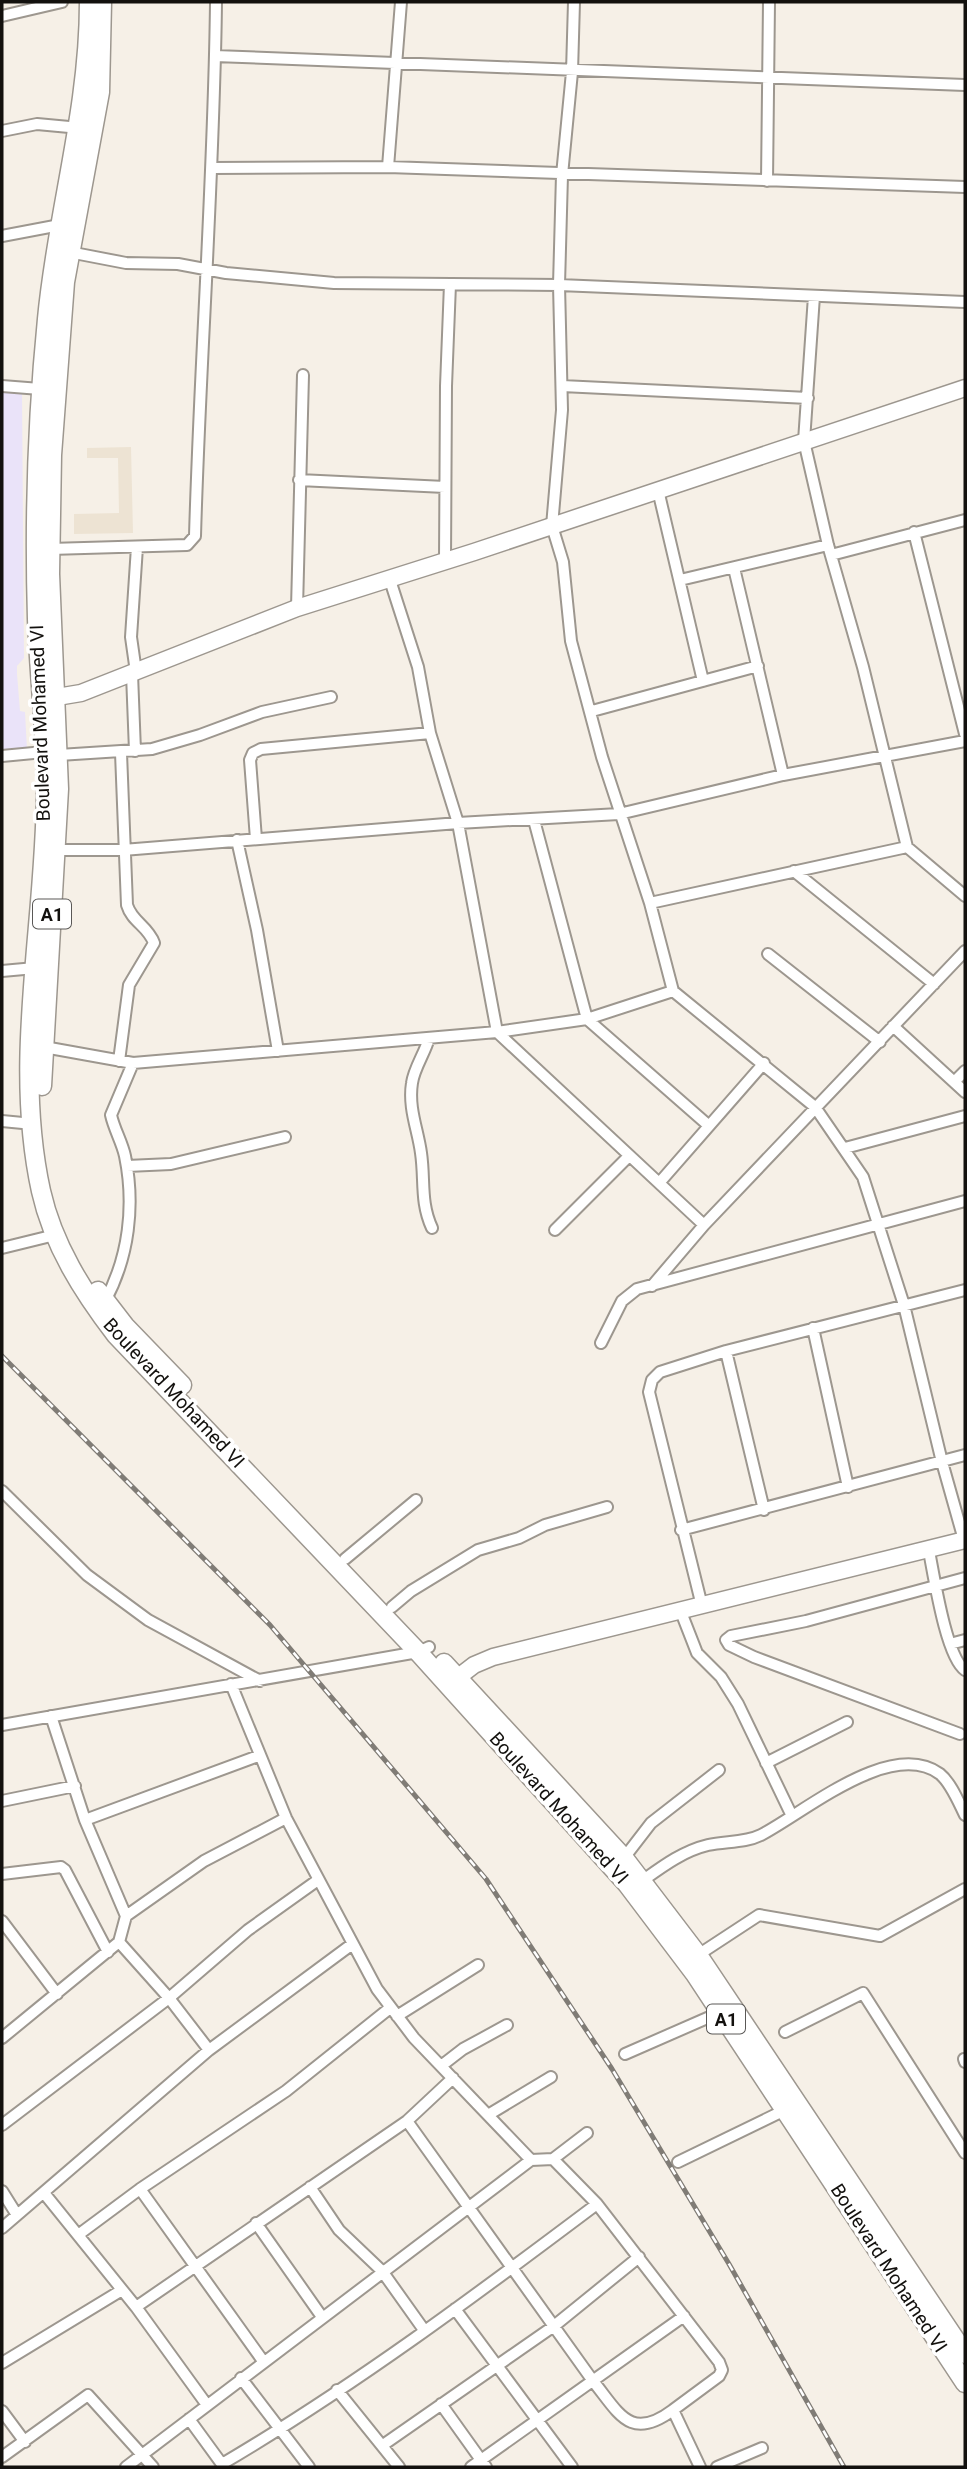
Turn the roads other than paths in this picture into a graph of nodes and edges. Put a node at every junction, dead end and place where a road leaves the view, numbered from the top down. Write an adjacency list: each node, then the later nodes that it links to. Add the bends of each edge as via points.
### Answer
1 (62, 2): 8 (street)
2 (89, 2): 14 (main road, Boulevard Mohamed VI / A1)
3 (102, 2): 23 (main road, Boulevard Mohamed VI / A1, via 100,92)
4 (216, 2): 9 (street)
5 (401, 2): 10 (street)
6 (574, 2): 11 (street)
7 (769, 2): 12 (street)
8 (2, 16)
9 (215, 57): 10 (street); 17 (street)
10 (396, 64): 11 (street); 16 (street)
11 (572, 72): 12 (street); 18 (street)
12 (768, 78): 13 (street); 19 (street)
13 (965, 85)
14 (80, 128): 15 (street, via 37,124); 21 (main road, Boulevard Mohamed VI / A1)
15 (2, 131)
16 (388, 167): 17 (street); 18 (street)
17 (212, 168): 24 (street)
18 (562, 175): 19 (street); 26 (street)
19 (767, 181): 20 (street)
20 (965, 187)
21 (60, 225): 22 (street); 29 (main road, Boulevard Mohamed VI / A1)
22 (2, 236)
23 (69, 252): 24 (street, via 126,264 178,264); 29 (main road, Boulevard Mohamed VI / A1)
24 (208, 270): 25 (street, via 334,283); 43 (street, via 195,536 187,545)
25 (450, 284): 26 (street); 38 (street)
26 (559, 285): 27 (street); 32 (street)
27 (814, 296): 28 (street); 35 (street)
28 (965, 302)
29 (54, 320): 34 (main road, Boulevard Mohamed VI / A1); 44 (main road, Boulevard Mohamed VI / A1)
30 (303, 375): 37 (street)
31 (2, 386): 34 (street)
32 (562, 386): 35 (street); 41 (street)
33 (965, 388): 36 (street)
34 (40, 389): 54 (main road, Boulevard Mohamed VI / A1, via 36,568)
35 (808, 398): 36 (street)
36 (804, 441): 39 (street); 45 (street)
37 (299, 480): 38 (street); 50 (street)
38 (445, 487): 46 (street)
39 (658, 490): 41 (street); 49 (street)
40 (965, 520): 42 (street)
41 (552, 526): 46 (street); 56 (street, via 563,562 571,641)
42 (914, 532): 45 (street); 58 (street)
43 (137, 547): 44 (street); 52 (street, via 131,636)
44 (50, 549): 54 (main road, Boulevard Mohamed VI / A1)
45 (830, 550): 47 (street); 63 (street)
46 (445, 561): 48 (street)
47 (734, 568): 49 (street); 51 (street)
48 (389, 577): 50 (street); 57 (street, via 418,667)
49 (680, 580): 53 (street)
50 (297, 608): 52 (street)
51 (758, 666): 53 (street); 65 (street)
52 (134, 673): 54 (street, via 81,693); 60 (street)
53 (703, 681): 56 (street)
54 (49, 696): 62 (main road, Boulevard Mohamed VI / A1)
55 (331, 697): 60 (street, via 262,712 190,739)
56 (592, 711): 66 (street)
57 (430, 733): 68 (street); 69 (street, via 253,753)
58 (965, 734)
59 (965, 741): 63 (street)
60 (135, 751): 61 (street)
61 (121, 752): 62 (street); 73 (street)
62 (52, 753): 64 (street); 72 (main road, Boulevard Mohamed VI / A1); 79 (main road, Boulevard Mohamed VI / A1)
63 (885, 755): 65 (street); 71 (street)
64 (2, 756)
65 (783, 775): 66 (street)
66 (619, 814): 67 (street); 76 (street)
67 (534, 820): 68 (street); 83 (street)
68 (458, 822): 69 (street); 85 (street)
69 (257, 839): 70 (street)
70 (237, 840): 73 (street); 89 (street)
71 (907, 847): 74 (street); 75 (street)
72 (56, 850): 73 (street); 88 (main road, Boulevard Mohamed VI / A1)
73 (123, 850): 90 (street, via 130,918 147,930 154,943 129,985)
74 (794, 871): 76 (street); 81 (street)
75 (965, 896)
76 (650, 903): 82 (street)
77 (965, 951): 81 (street)
78 (768, 954): 87 (street)
79 (35, 968): 80 (street); 99 (main road, Boulevard Mohamed VI / A1, via 30,1068)
80 (2, 971)
81 (934, 984): 84 (street)
82 (673, 991): 83 (street); 92 (street)
83 (587, 1019): 85 (street); 100 (street)
84 (893, 1026): 87 (street); 94 (street)
85 (497, 1032): 86 (street); 103 (street)
86 (429, 1038): 89 (street); 109 (street, via 411,1093 422,1157 422,1193)
87 (880, 1042): 96 (street)
88 (44, 1047): 90 (street); 115 (main road, Boulevard Mohamed VI / A1, via 43,1127 51,1189 87,1276)
89 (278, 1051): 91 (street)
90 (119, 1061): 91 (street)
91 (133, 1063): 104 (street, via 111,1115)
92 (764, 1063): 96 (street); 100 (street)
93 (965, 1071): 94 (street)
94 (954, 1082): 95 (street)
95 (965, 1092)
96 (815, 1107): 102 (street); 108 (street)
97 (965, 1116): 102 (street)
98 (2, 1121): 99 (street)
99 (33, 1124): 111 (main road, Boulevard Mohamed VI / A1, via 41,1191)
100 (708, 1125): 105 (street)
101 (285, 1137): 104 (street, via 170,1164)
102 (845, 1148): 107 (street, via 863,1177)
103 (629, 1156): 105 (street); 110 (street)
104 (127, 1166): 115 (street, via 129,1226 116,1279)
105 (660, 1182): 108 (street)
106 (965, 1202): 107 (street)
107 (879, 1224): 113 (street); 116 (street)
108 (704, 1225): 113 (street)
109 (432, 1228)
110 (555, 1230)
111 (55, 1235): 112 (street); 138 (main road, Boulevard Mohamed VI / A1, via 91,1301 116,1335)
112 (2, 1248)
113 (652, 1286): 118 (street, via 637,1289 622,1301)
114 (965, 1290): 116 (street)
115 (105, 1301): 130 (main road, Boulevard Mohamed VI / A1)
116 (904, 1305): 117 (street); 121 (street)
117 (813, 1328): 119 (street); 122 (street)
118 (601, 1343)
119 (726, 1351): 126 (street); 127 (street, via 660,1372 652,1380 649,1392)
120 (965, 1455): 121 (street)
121 (942, 1462): 122 (street); 128 (street)
122 (848, 1487): 126 (street)
123 (2, 1491): 140 (street, via 97,1583 148,1620)
124 (416, 1500): 130 (street)
125 (607, 1507): 134 (street, via 478,1550)
126 (764, 1510): 127 (street)
127 (681, 1530): 133 (street)
128 (965, 1540): 129 (street)
129 (929, 1551): 132 (street); 133 (street)
130 (345, 1559): 134 (main road, Boulevard Mohamed VI / A1)
131 (965, 1578): 132 (street)
132 (936, 1584): 137 (street); 146 (street, via 726,1640 754,1657)
133 (702, 1606): 135 (street)
134 (392, 1607): 138 (main road, Boulevard Mohamed VI / A1)
135 (681, 1612): 141 (street, via 493,1657); 148 (street, via 697,1653 721,1677 738,1704)
136 (965, 1640): 137 (street)
137 (950, 1644): 139 (street)
138 (424, 1650): 140 (street); 141 (main road, Boulevard Mohamed VI / A1)
139 (965, 1670)
140 (260, 1681): 142 (street)
141 (453, 1681): 156 (main road, Boulevard Mohamed VI / A1); 171 (main road, Boulevard Mohamed VI / A1, via 607,1859)
142 (231, 1684): 143 (street); 147 (street)
143 (51, 1716): 145 (street); 150 (street)
144 (847, 1722): 148 (street)
145 (2, 1725)
146 (960, 1734)
147 (258, 1756): 154 (street); 155 (street)
148 (766, 1763): 152 (street)
149 (719, 1770): 156 (street, via 651,1823)
150 (75, 1786): 151 (street); 155 (street)
151 (2, 1801)
152 (791, 1814): 153 (street, via 875,1770 923,1764 943,1776); 159 (street, via 761,1835 688,1852)
153 (965, 1815)
154 (286, 1818): 158 (street); 161 (street, via 204,1861)
155 (85, 1820): 161 (street)
156 (624, 1858): 159 (main road, Boulevard Mohamed VI / A1)
157 (2, 1874): 165 (street, via 61,1867)
158 (318, 1880): 164 (street); 169 (street, via 229,1945)
159 (642, 1881): 166 (main road, Boulevard Mohamed VI / A1)
160 (965, 1889): 166 (street, via 880,1936 759,1915)
161 (126, 1916): 163 (street)
162 (2, 1921): 168 (street)
163 (119, 1942): 165 (street); 169 (street)
164 (351, 1945): 170 (street); 175 (street)
165 (108, 1952): 168 (street)
166 (698, 1955): 210 (main road, Boulevard Mohamed VI / A1)
167 (478, 1965): 170 (street)
168 (57, 1994): 174 (street)
169 (169, 1998): 175 (street); 183 (street)
170 (394, 2012): 177 (street); 190 (street)
171 (721, 2012): 176 (street); 180 (main road, Boulevard Mohamed VI / A1)
172 (507, 2025): 177 (street)
173 (785, 2032): 185 (street, via 863,1993)
174 (2, 2038)
175 (209, 2050): 192 (street)
176 (625, 2054)
177 (441, 2066): 179 (street)
178 (551, 2077): 181 (street)
179 (453, 2078): 181 (street); 182 (street)
180 (785, 2110): 188 (street); 216 (main road, Boulevard Mohamed VI / A1)
181 (488, 2115): 187 (street)
182 (407, 2121): 189 (street); 194 (street)
183 (2, 2125)
184 (587, 2133): 186 (street)
185 (965, 2153)
186 (553, 2159): 187 (street); 193 (street)
187 (531, 2160): 194 (street)
188 (678, 2162)
189 (310, 2186): 196 (street); 202 (street, via 339,2230)
190 (140, 2189): 198 (street); 200 (street)
191 (2, 2191): 195 (street)
192 (44, 2193): 195 (street); 198 (street)
193 (597, 2204): 199 (street); 201 (street)
194 (470, 2205): 201 (street); 202 (street)
195 (17, 2215): 197 (street)
196 (256, 2223): 200 (street); 207 (street)
197 (2, 2228)
198 (78, 2235): 203 (street)
199 (639, 2257): 206 (street); 208 (street)
200 (194, 2267): 204 (street); 211 (street)
201 (513, 2267): 205 (street); 208 (street)
202 (382, 2271): 207 (street); 209 (street)
203 (122, 2290): 204 (street); 212 (street)
204 (136, 2307): 218 (street)
205 (455, 2309): 209 (street); 213 (street)
206 (684, 2316): 215 (street); 220 (street, via 722,2370)
207 (322, 2317): 211 (street)
208 (554, 2326): 213 (street); 215 (street)
209 (424, 2330): 217 (street)
210 (965, 2354)
211 (263, 2361): 214 (street)
212 (2, 2363)
213 (496, 2366): 219 (street); 223 (street)
214 (241, 2378): 218 (street); 224 (street)
215 (593, 2381): 220 (street, via 632,2424 652,2423); 223 (street)
216 (965, 2383)
217 (337, 2390): 224 (street); 226 (street)
218 (206, 2404): 222 (street)
219 (441, 2404): 226 (street); 230 (street)
220 (673, 2410): 238 (street)
221 (2, 2411): 225 (street)
222 (189, 2419): 228 (street); 231 (street)
223 (538, 2421): 230 (street); 237 (street)
224 (280, 2430): 231 (street); 234 (street)
225 (25, 2442): 228 (street, via 88,2395); 229 (street)
226 (383, 2445): 235 (street)
227 (762, 2448): 239 (street)
228 (143, 2455): 232 (street); 233 (street)
229 (2, 2457)
230 (483, 2464): 236 (street)
231 (223, 2466)
232 (126, 2467)
233 (153, 2467)
234 (309, 2467)
235 (399, 2467)
236 (471, 2467)
237 (572, 2467)
238 (700, 2467)
239 (717, 2467)

